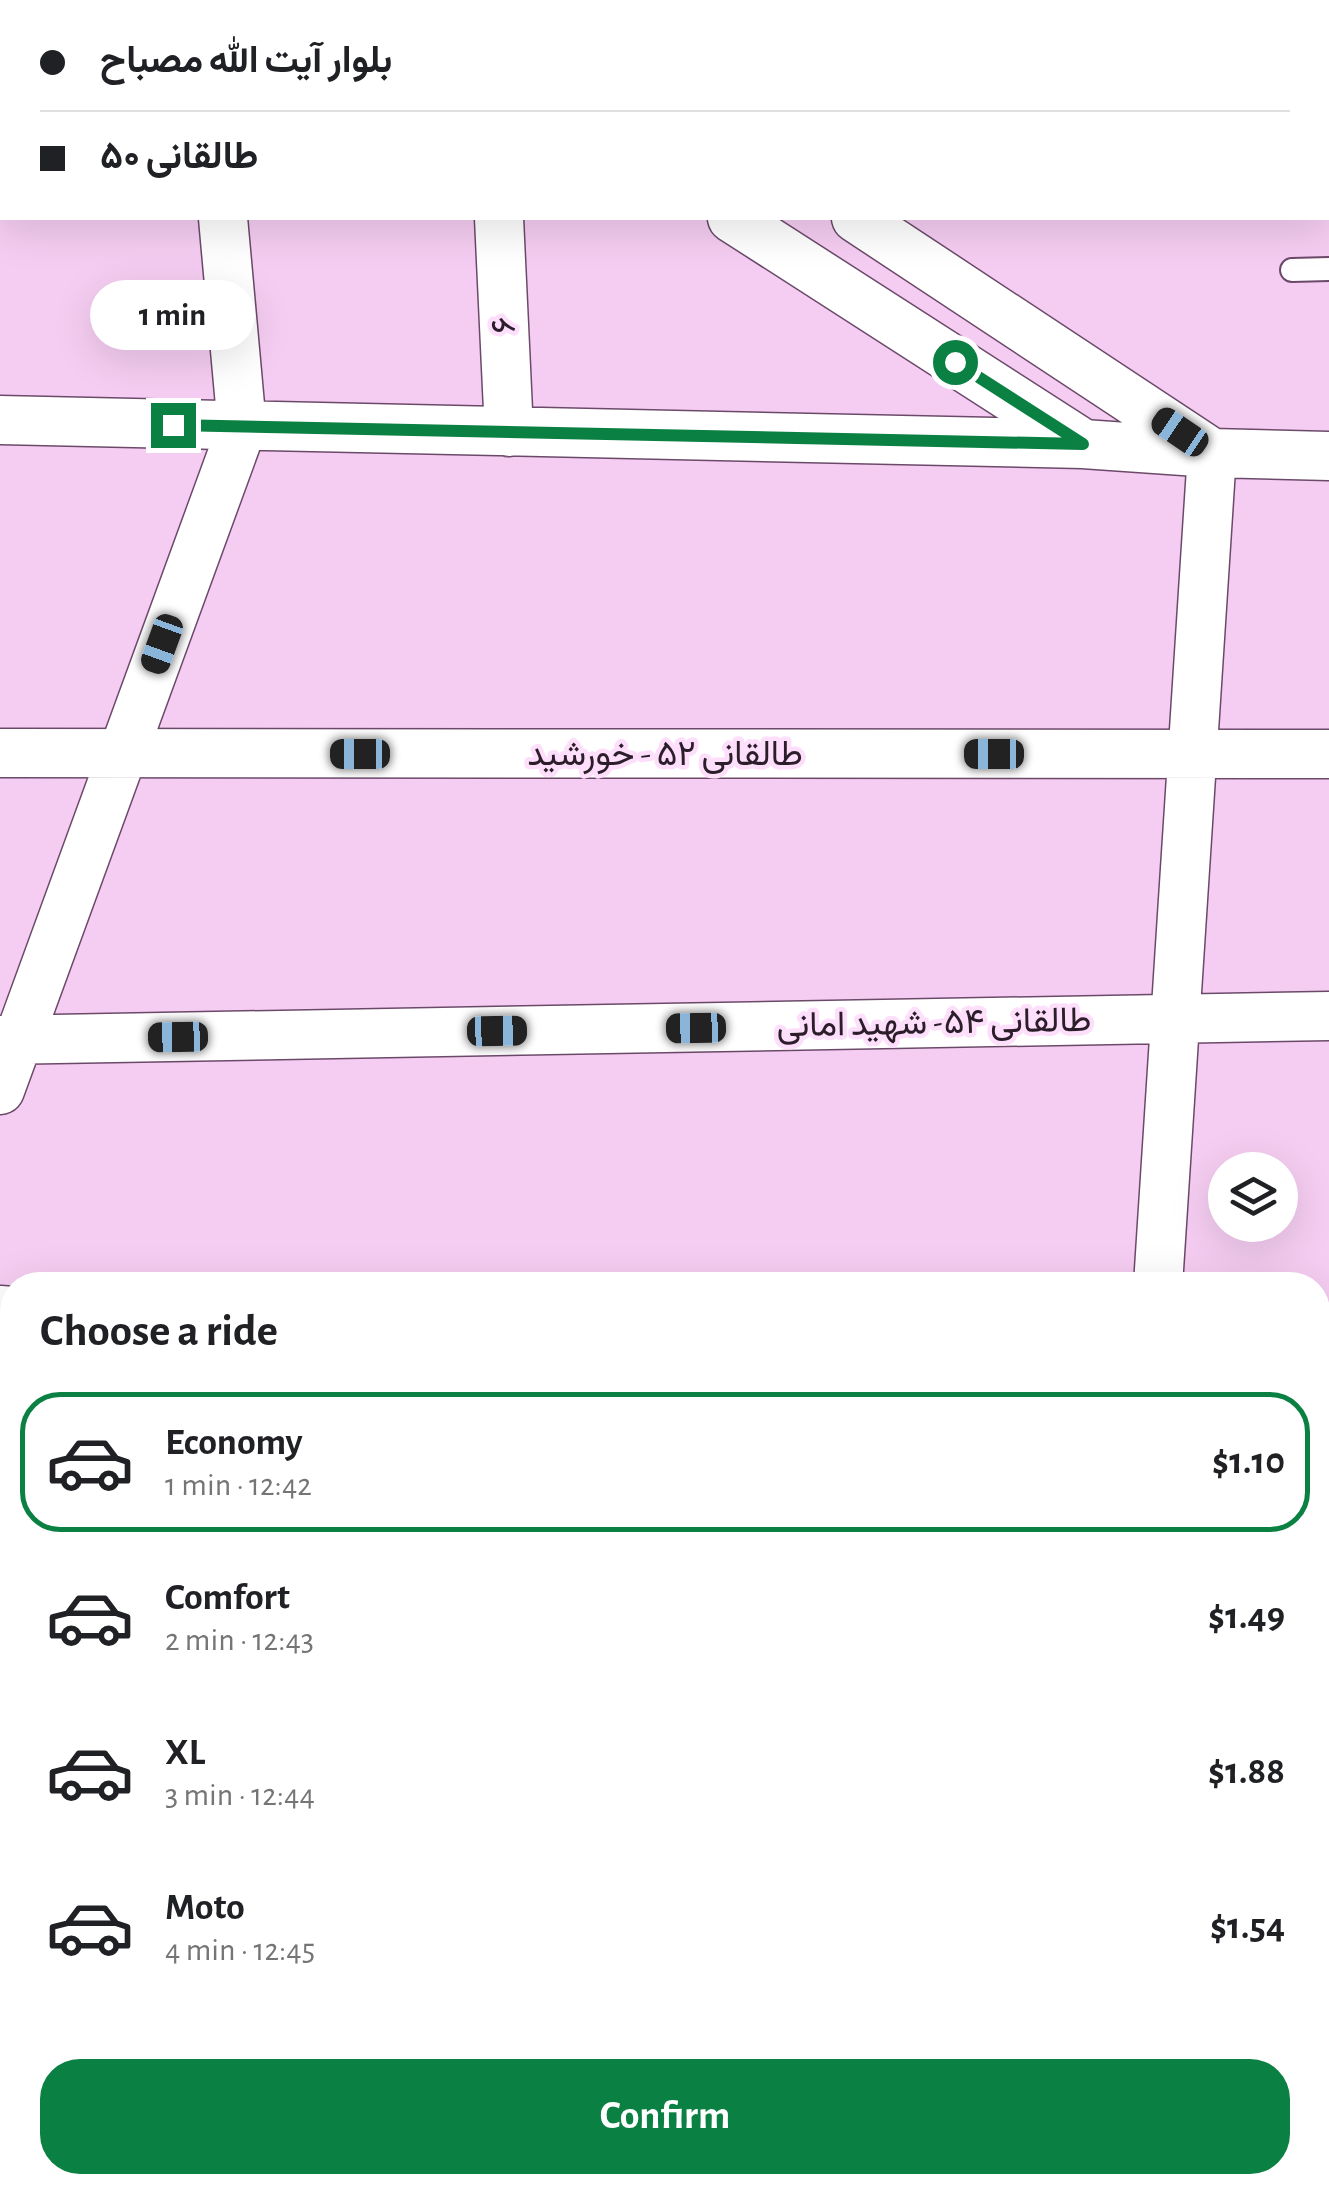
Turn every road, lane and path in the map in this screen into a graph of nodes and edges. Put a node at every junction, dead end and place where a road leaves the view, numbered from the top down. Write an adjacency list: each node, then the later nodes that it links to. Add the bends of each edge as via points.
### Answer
1 (223, 220): 8 (street)
2 (499, 220): 9 (street, ۶)
3 (735, 220): 10 (street)
4 (859, 220): 11 (street)
5 (1329, 268): 6 (lane)
6 (1292, 270)
7 (0, 420): 8 (street)
8 (242, 426): 9 (street); 14 (street)
9 (509, 432): 10 (street)
10 (1083, 444): 11 (street)
11 (1212, 453): 12 (street); 15 (street)
12 (1329, 456)
13 (0, 753): 14 (street, طالقانی ۵۲ - خورشید)
14 (123, 754): 15 (street, طالقانی ۵۲ - خورشید); 19 (street)
15 (1192, 754): 16 (street, طالقانی ۵۲ - خورشید); 18 (street)
16 (1329, 754)
17 (1329, 1016): 18 (street, طالقانی ۵۴- شهید امانی)
18 (1175, 1019): 19 (street, طالقانی ۵۴- شهید امانی); 21 (street)
19 (9, 1040): 20 (street)
20 (0, 1090)
21 (1159, 1272)

